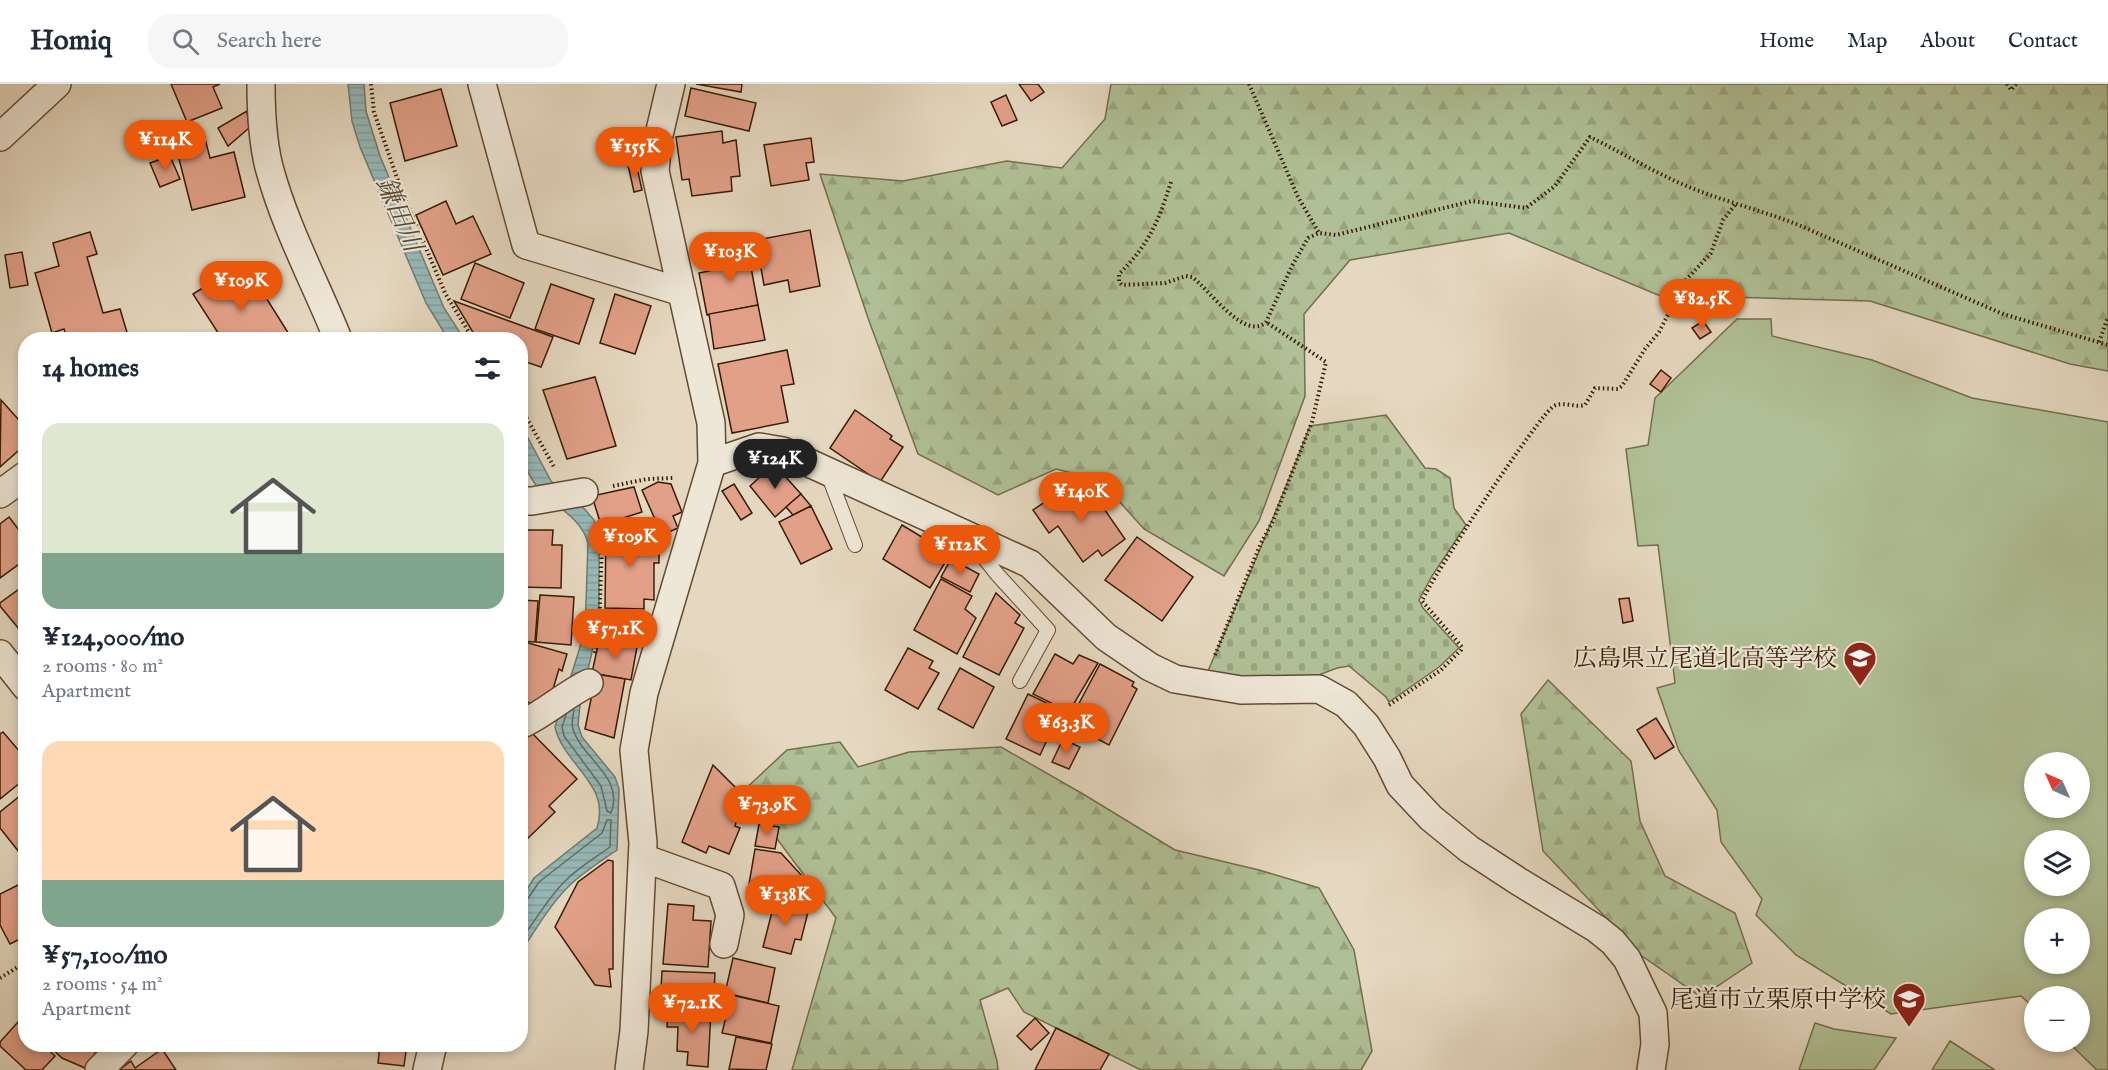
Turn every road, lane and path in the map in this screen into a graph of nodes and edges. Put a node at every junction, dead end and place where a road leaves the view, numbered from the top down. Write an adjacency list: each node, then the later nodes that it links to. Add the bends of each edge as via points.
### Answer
1 (57, 84): 9 (street)
2 (261, 84): 16 (street, via 269,166 284,215)
3 (371, 84): 17 (path, via 374,112 401,189 445,293)
4 (482, 84): 13 (street, via 526,245)
5 (671, 84): 13 (street, via 655,171)
6 (1249, 84): 12 (path, via 1298,196)
7 (2007, 84): 8 (path, via 2011,90)
8 (2016, 84)
9 (0, 136)
10 (1172, 182): 15 (path, via 1152,234 1119,274 1119,282 1165,283 1192,277 1246,326)
11 (1735, 205): 12 (path, via 1687,186 1590,137 1555,186 1526,208 1472,201 1336,235); 18 (path, via 1802,226 2003,314); 34 (path, via 1723,220 1711,253 1686,280 1659,332 1622,386 1595,388 1586,405 1580,407 1552,407 1442,566 1422,601 1461,650 1441,670)
12 (1319, 233): 15 (path, via 1308,238)
13 (682, 292): 21 (street, via 711,423)
14 (2108, 317): 18 (path)
15 (1266, 322): 29 (path, via 1326,362 1312,423)
16 (335, 332)
17 (469, 332)
18 (2100, 342): 19 (path)
19 (2108, 345)
20 (528, 420): 25 (path, via 559,476)
21 (712, 463): 22 (street, via 759,447 783,451); 25 (path, via 691,478 647,479); 35 (street, via 644,693 634,750)
22 (827, 471): 26 (street); 27 (lane)
23 (18, 482): 24 (street)
24 (0, 494)
25 (560, 496): 32 (path, via 596,517 602,539 599,634)
26 (966, 535): 31 (lane, via 1048,630); 34 (street, via 1030,564 1106,637 1175,679 1241,690 1319,689 1346,704)
27 (855, 545)
28 (0, 654): 30 (street)
29 (1212, 662)
30 (18, 677)
31 (1020, 681)
32 (580, 688): 33 (street)
33 (528, 722)
34 (1364, 722): 44 (street, via 1400,785 1431,818 1469,849 1597,928 1613,942 1627,959 1653,1013 1655,1044)
35 (643, 858): 36 (street, via 721,886 730,915); 43 (street)
36 (724, 944)
37 (18, 967): 38 (path)
38 (0, 978)
39 (117, 1052): 41 (street)
40 (431, 1052): 42 (street)
41 (99, 1070)
42 (427, 1070)
43 (629, 1070)
44 (1651, 1070)

